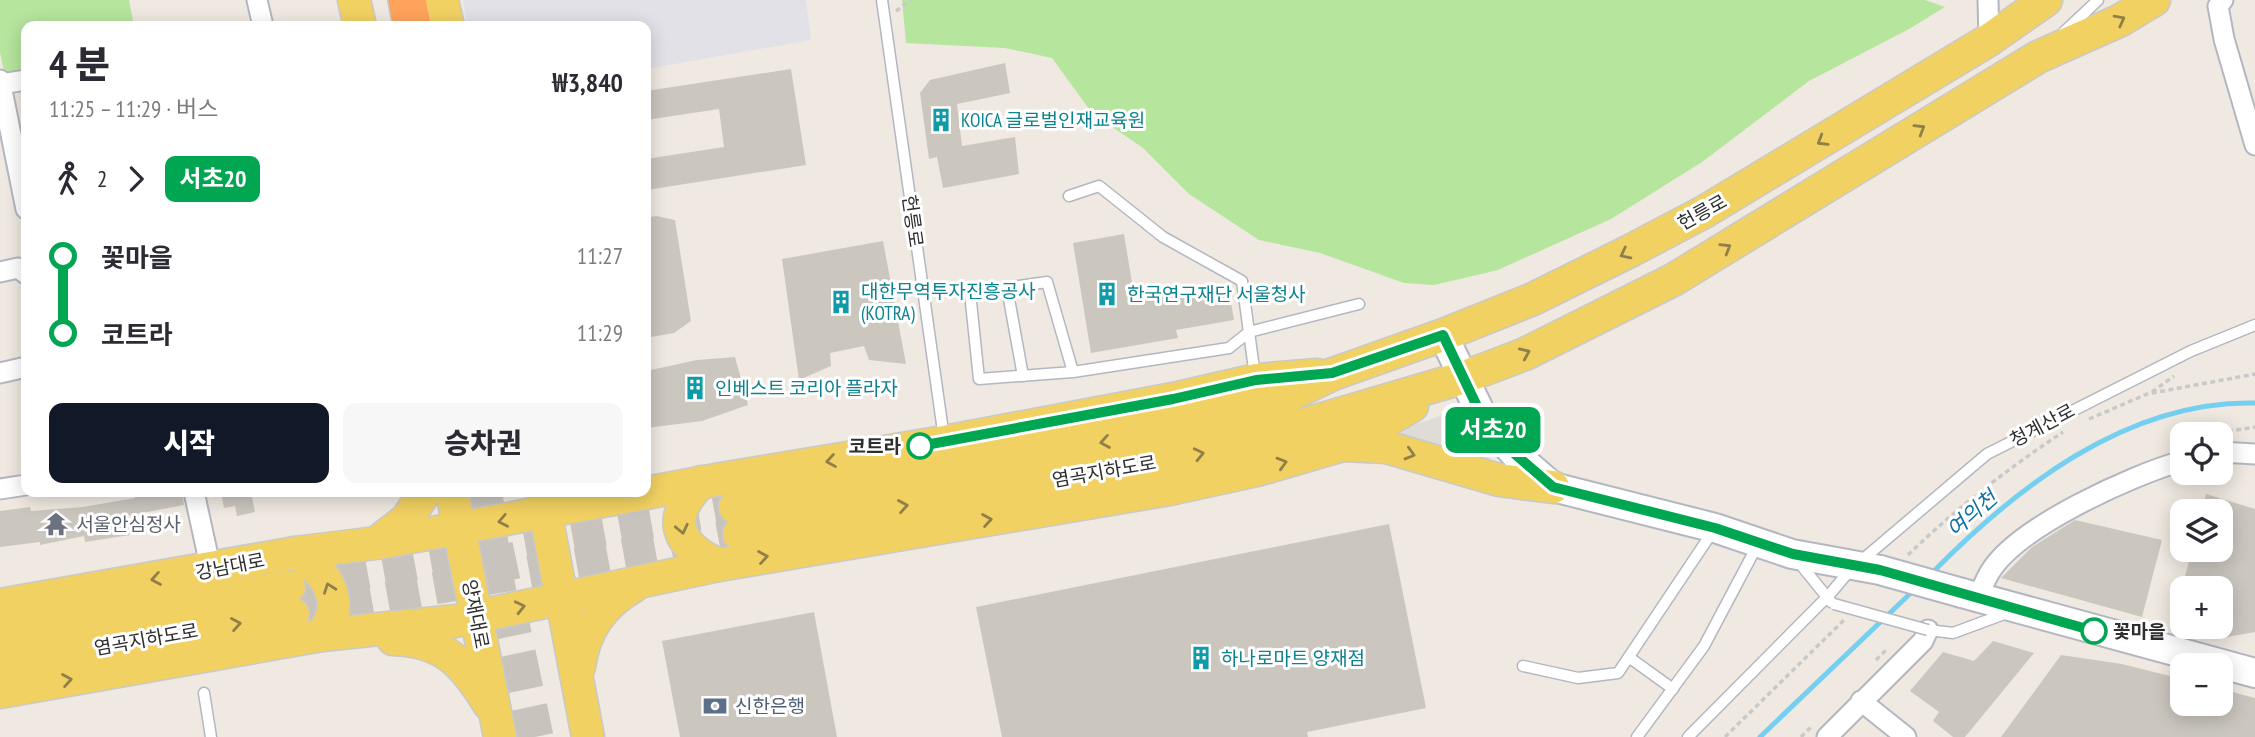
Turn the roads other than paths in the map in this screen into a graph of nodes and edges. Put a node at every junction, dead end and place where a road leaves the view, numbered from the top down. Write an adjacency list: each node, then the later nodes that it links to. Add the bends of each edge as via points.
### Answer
1 (257, 0): 12 (street)
2 (354, 0): 13 (main road)
3 (382, 0): 14 (highway)
4 (407, 0): 15 (highway)
5 (442, 0): 16 (main road)
6 (882, 0): 39 (lane, 헌릉로)
7 (1988, 0): 17 (street)
8 (2046, 0): 17 (main road, 헌릉로)
9 (2098, 0): 18 (lane)
10 (2154, 0): 18 (main road, one-way to 10)
11 (2223, 0): 21 (street, via 2218,6 2224,39)
12 (262, 21)
13 (359, 21)
14 (386, 21)
15 (411, 21)
16 (447, 21)
17 (1989, 40): 31 (main road, 헌릉로, one-way to 31, via 1704,212 1534,299)
18 (2038, 57): 37 (main road, one-way to 18, via 1525,354 1673,280)
19 (21, 80): 20 (street)
20 (0, 82): 22 (street)
21 (2255, 145)
22 (8, 157): 23 (street)
23 (21, 188)
24 (1069, 196): 30 (lane, via 1099,186 1163,237 1242,281)
25 (21, 270): 26 (street)
26 (0, 272)
27 (1007, 288): 33 (lane, via 1047,282); 36 (lane); 36 (lane, via 970,293 979,379)
28 (1359, 304): 30 (lane)
29 (2255, 325): 61 (lane, 청계산로, via 2191,351 1987,454 1878,549)
30 (1249, 332): 33 (lane, via 1229,348); 38 (lane)
31 (1443, 335): 35 (main road, 헌릉로); 37 (main road)
32 (21, 368): 34 (street)
33 (1073, 372): 36 (lane)
34 (0, 373)
35 (1332, 373): 37 (main road, 염곡지하도로, one-way to 37, via 1263,408 1198,426 737,521 1200,455); 38 (main road)
36 (1023, 376)
37 (1462, 378): 40 (main road); 46 (main road, via 1484,421)
38 (1256, 380): 39 (main road)
39 (944, 442): 44 (main road, one-way to 44)
40 (1343, 445): 46 (main road, one-way to 46, via 1386,447 1499,480); 60 (main road, one-way to 40, via 1170,489)
41 (2233, 453): 42 (street)
42 (2255, 454)
43 (2170, 464): 64 (street, via 2144,472 2062,514 2014,547)
44 (701, 482): 48 (main road); 60 (main road, one-way to 60, via 681,510 679,528 690,547)
45 (21, 486): 47 (street)
46 (1553, 487): 54 (main road)
47 (0, 489)
48 (651, 492)
49 (195, 497): 62 (street)
50 (422, 497): 57 (main road, via 407,519)
51 (453, 497): 55 (main road, 양재대로)
52 (608, 497): 53 (main road, 강남대로)
53 (544, 502): 55 (main road, 강남대로, one-way to 55); 65 (main road)
54 (1715, 528): 56 (main road); 73 (lane)
55 (459, 529): 57 (main road, 강남대로); 69 (main road, 양재대로)
56 (1759, 542): 59 (main road); 78 (lane, via 1704,646)
57 (374, 543): 58 (main road, 강남대로)
58 (295, 553): 62 (main road, 강남대로); 72 (main road, one-way to 58, via 333,613 331,587)
59 (1793, 554): 61 (main road); 66 (lane)
60 (719, 565): 63 (main road)
61 (1879, 566): 64 (main road, bridge); 66 (lane, 청계산로)
62 (211, 569): 67 (main road, 강남대로, one-way to 67)
63 (648, 579): 65 (main road); 77 (main road, via 618,596 594,621 585,639)
64 (1970, 595): 68 (main road)
65 (562, 597): 69 (main road, one-way to 65); 77 (main road)
66 (1830, 602): 70 (lane, bridge); 86 (lane, 청계산로)
67 (0, 605)
68 (2021, 609): 70 (lane, via 1953,633); 76 (main road)
69 (477, 617): 72 (main road); 83 (main road, 양재대로)
70 (1928, 630): 81 (street, via 1923,641)
71 (0, 635): 74 (main road, 염곡지하도로, one-way to 71, via 291,601)
72 (322, 635): 79 (main road, one-way to 72); 83 (main road, via 409,640 439,648 474,682 498,722)
73 (1630, 658): 75 (lane, via 1618,673 1578,678); 78 (lane)
74 (0, 665)
75 (1523, 666)
76 (2255, 673)
77 (577, 681): 84 (main road)
78 (1672, 689): 85 (lane)
79 (0, 692)
80 (204, 693): 82 (lane)
81 (1861, 701): 87 (street); 88 (street)
82 (212, 737)
83 (500, 737)
84 (588, 737)
85 (1637, 737)
86 (1688, 737)
87 (1827, 737)
88 (1906, 737)

